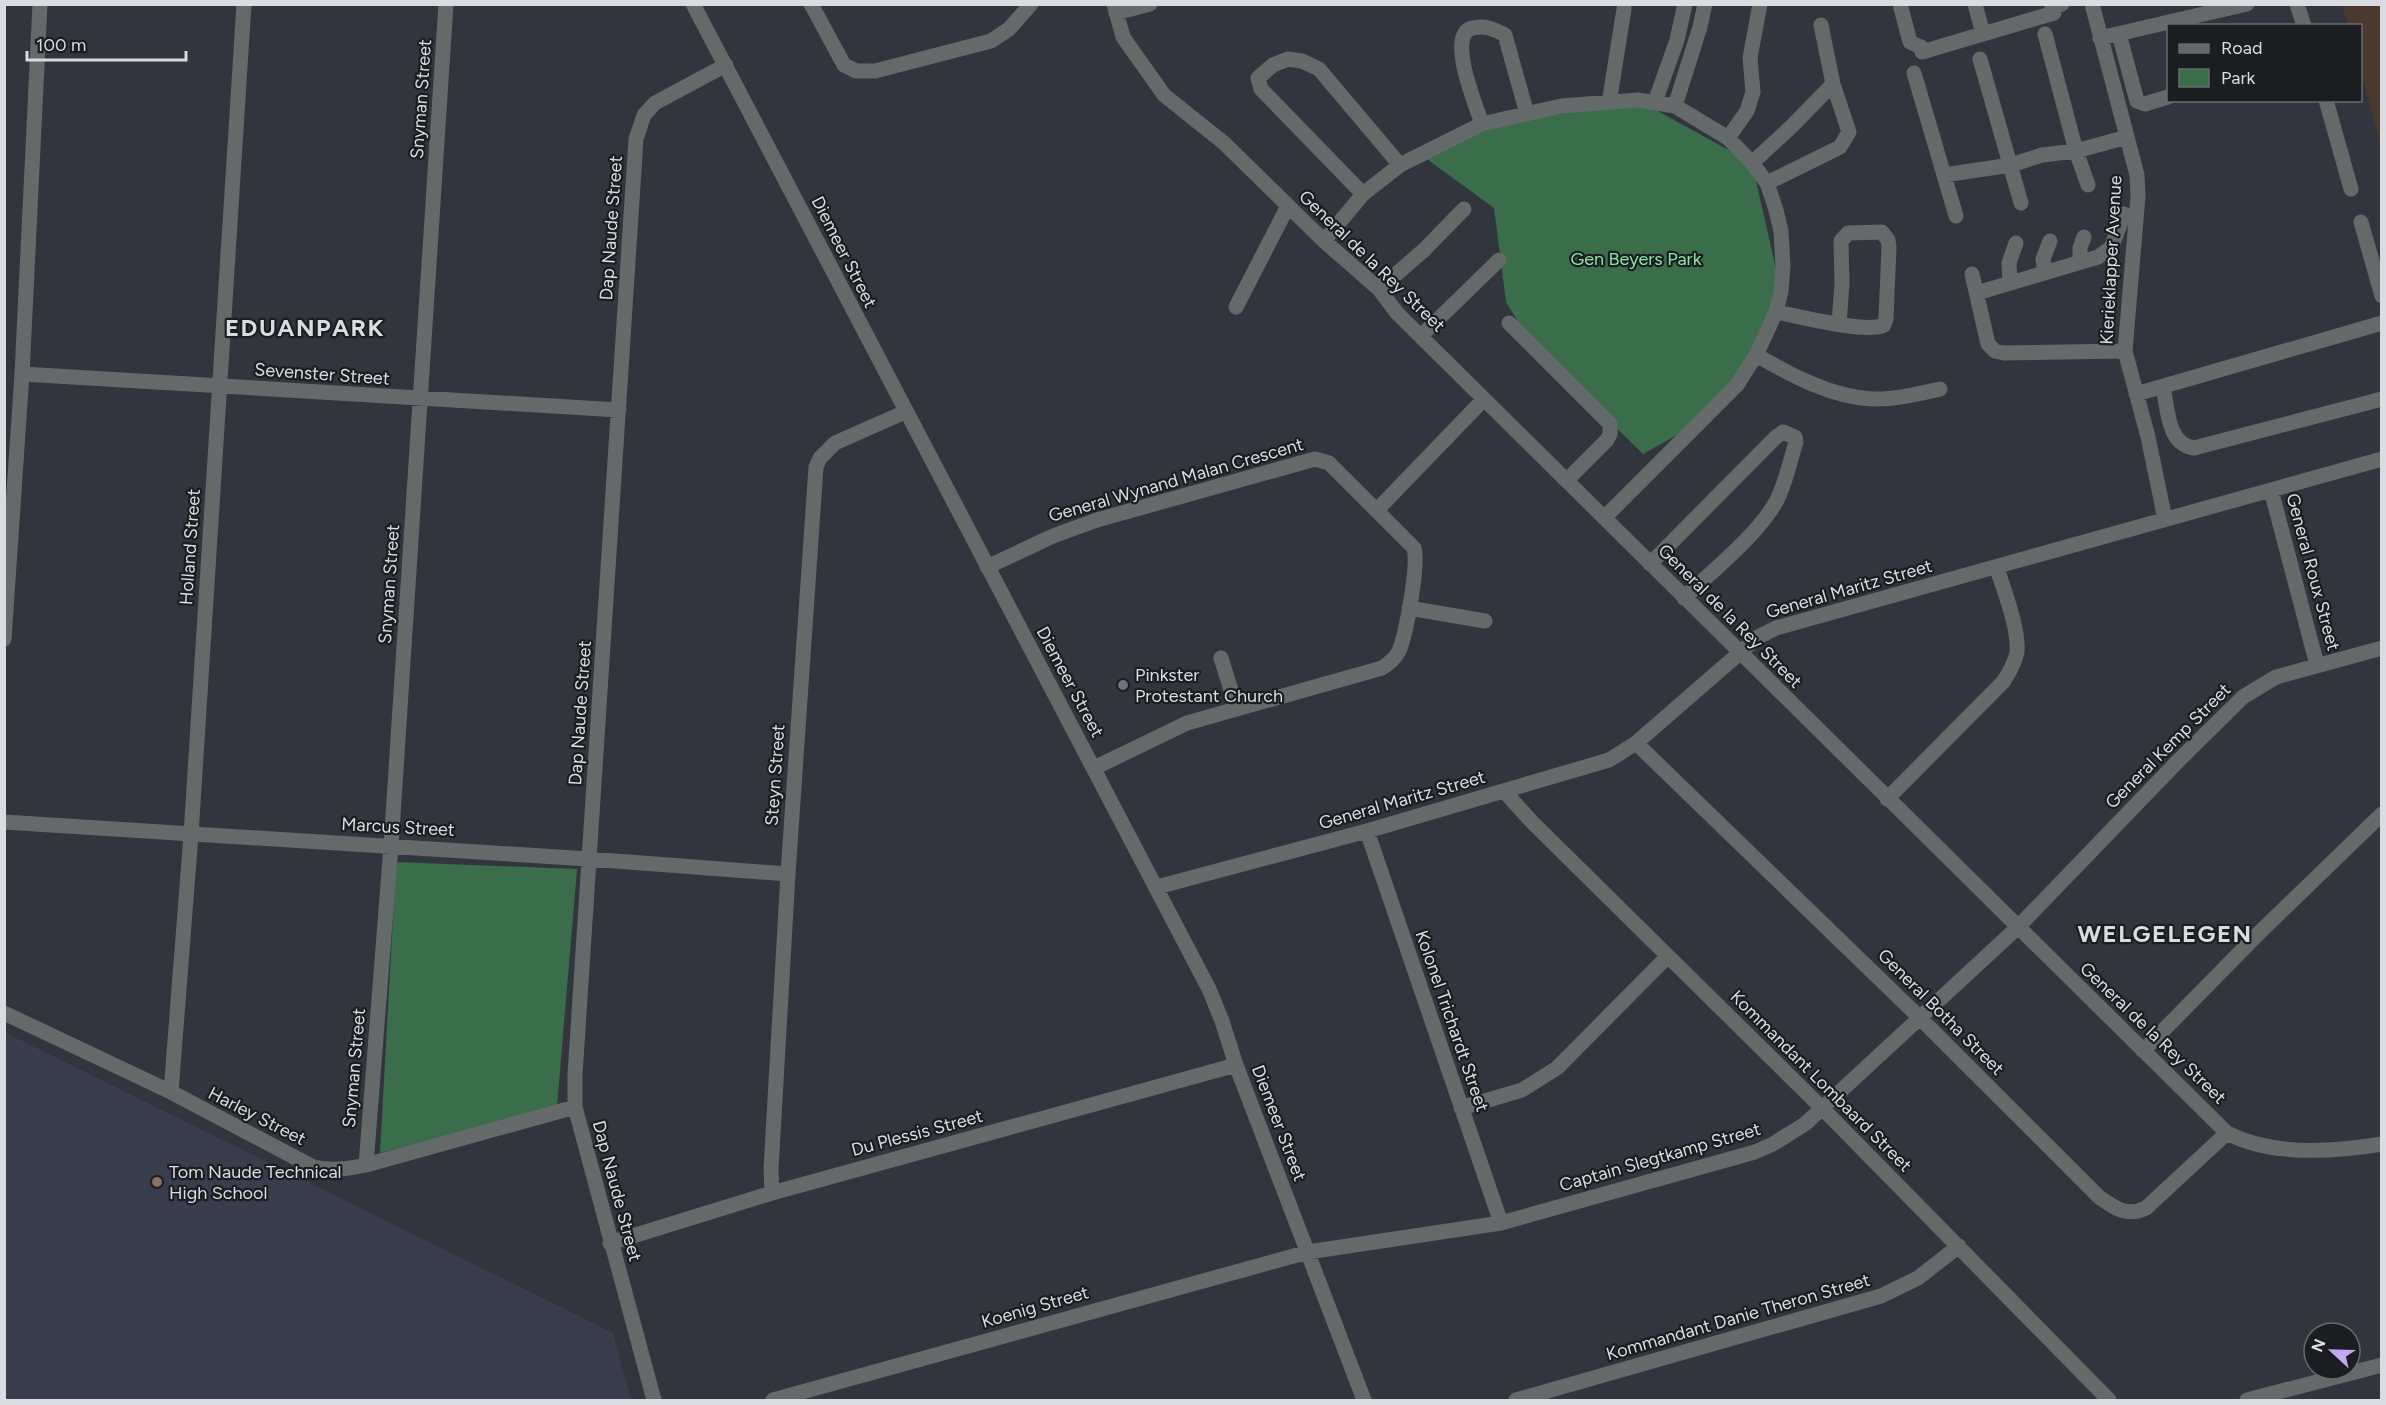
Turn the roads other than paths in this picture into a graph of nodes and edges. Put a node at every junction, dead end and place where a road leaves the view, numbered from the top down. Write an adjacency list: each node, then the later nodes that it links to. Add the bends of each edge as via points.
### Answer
1 (40, 4): 73 (street)
2 (244, 4): 74 (street, Holland Street)
3 (446, 4): 78 (street, Snyman Street)
4 (693, 4): 26 (street, Diemeer Street)
5 (810, 4): 6 (street, via 844,66 856,71 875,71 991,41 1009,29)
6 (1031, 4)
7 (1150, 4): 17 (street)
8 (1685, 4): 30 (street)
9 (1705, 4): 33 (street)
10 (1760, 4): 37 (street, via 1750,58 1753,92 1747,111)
11 (1900, 4): 21 (street, via 1910,42 1923,52)
12 (1975, 4): 21 (street)
13 (2092, 4): 24 (street, Kierieklapper Avenue)
14 (2247, 4): 23 (street)
15 (2297, 4): 19 (street)
16 (2055, 6): 21 (street, via 2054,13)
17 (1115, 9): 48 (street, General de la Rey Street, via 1129,49 1164,95 1224,143)
18 (1624, 9): 32 (street)
19 (2303, 24)
20 (1821, 25): 28 (street)
21 (1983, 34)
22 (2045, 34): 38 (street)
23 (2119, 34): 24 (street); 29 (street, via 2137,101 2145,104)
24 (2100, 38): 36 (street, Kierieklapper Avenue)
25 (1980, 59): 41 (street)
26 (726, 65): 81 (street, Dap Naude Street, via 655,103 640,125 632,185); 82 (street, Diemeer Street, via 868,324)
27 (1914, 73): 42 (street)
28 (1833, 84): 39 (street); 43 (street, via 1849,132 1843,144)
29 (2167, 98)
30 (1655, 102): 32 (street); 33 (street)
31 (2327, 102): 45 (street)
32 (1609, 103): 34 (street, via 1561,106)
33 (1675, 106): 37 (street)
34 (1527, 114): 35 (street); 35 (street, via 1505,36 1486,26 1471,28 1463,36 1461,51)
35 (1482, 124): 40 (street)
36 (2127, 137): 38 (street); 71 (street, Kierieklapper Avenue, via 2138,183)
37 (1728, 138): 39 (street)
38 (2076, 151): 41 (street, via 2042,155); 44 (street)
39 (1752, 163): 43 (street)
40 (1400, 165): 46 (street); 46 (street, via 1319,69 1293,59 1273,65 1258,78 1261,89)
41 (2011, 165): 42 (street); 47 (street)
42 (1944, 175): 51 (street)
43 (1767, 183): 66 (street, via 1783,245)
44 (2088, 185)
45 (2351, 189)
46 (1363, 194): 54 (street)
47 (2021, 202)
48 (1288, 206): 54 (street, General de la Rey Street); 65 (street)
49 (1464, 210): 62 (street)
50 (2124, 214): 58 (street, via 2111,248)
51 (1956, 216)
52 (2361, 222): 64 (street)
53 (2084, 237): 58 (street)
54 (1324, 241): 62 (street, General de la Rey Street)
55 (2050, 241): 59 (street, via 2043,259)
56 (2016, 243): 61 (street, via 2009,263)
57 (1499, 260): 70 (street)
58 (2080, 262): 59 (street)
59 (2045, 273): 61 (street)
60 (1972, 274): 63 (street)
61 (2010, 283): 63 (street)
62 (1379, 289): 70 (street, General de la Rey Street)
63 (1977, 293): 71 (street, via 1987,341 1995,351)
64 (2382, 296)
65 (1236, 307)
66 (1776, 312): 69 (street); 72 (street)
67 (1509, 323): 84 (street, via 1610,424 1608,440)
68 (2382, 323): 75 (street)
69 (1839, 324): 69 (street, via 1840,241 1848,233 1882,232 1889,247 1885,323 1875,328)
70 (1422, 335): 79 (street, General de la Rey Street)
71 (2125, 351): 77 (street, Kierieklapper Avenue)
72 (1756, 356): 76 (street, via 1846,395 1874,399); 87 (street, via 1737,385)
73 (22, 374): 74 (street, Sevenster Street); 95 (street)
74 (220, 387): 78 (street, Sevenster Street); 108 (street, Holland Street)
75 (2163, 387): 77 (street); 80 (street, via 2173,433 2181,443 2194,448)
76 (1940, 389)
77 (2136, 394): 88 (street, Kierieklapper Avenue)
78 (421, 399): 81 (street, Sevenster Street); 109 (street, Snyman Street)
79 (1484, 399): 84 (street, General de la Rey Street); 86 (street)
80 (2382, 399)
81 (619, 410): 110 (street, Dap Naude Street)
82 (905, 412): 90 (street, Diemeer Street); 111 (street, Steyn Street, via 835,443 816,467)
83 (2382, 459): 85 (street, General Maritz Street)
84 (1567, 480): 87 (street, General de la Rey Street)
85 (2271, 490): 88 (street, General Maritz Street); 99 (street, General Roux Street)
86 (1377, 510): 90 (street, General Wynand Malan Crescent, via 1329,463 1308,460 1097,520); 93 (street, General Wynand Malan Crescent, via 1416,554)
87 (1604, 518): 89 (street, General de la Rey Street)
88 (2165, 519): 91 (street, General Maritz Street)
89 (1650, 564): 92 (street, General de la Rey Street); 92 (street, via 1776,437 1783,432 1795,437 1780,492 1767,515)
90 (987, 567): 102 (street, Diemeer Street)
91 (1997, 568): 97 (street, General Maritz Street, via 1776,628); 104 (street, via 2015,632 2014,663 2002,682)
92 (1684, 598): 97 (street, General de la Rey Street)
93 (1409, 608): 94 (street); 100 (street, General Wynand Malan Crescent, via 1400,649 1382,668)
94 (1485, 621)
95 (4, 639)
96 (2382, 648): 99 (street, General Kemp Street)
97 (1739, 652): 101 (street, General Maritz Street); 104 (street, General de la Rey Street)
98 (1221, 658): 100 (street)
99 (2317, 665): 113 (street, General Kemp Street, via 2276,677 2243,697)
100 (1237, 710): 102 (street, General Wynand Malan Crescent, via 1179,726)
101 (1636, 743): 103 (street, General Maritz Street, via 1598,764); 116 (street, General Botha Street)
102 (1094, 768): 112 (street, Diemeer Street)
103 (1504, 791): 107 (street, General Maritz Street); 114 (street, Kommandant Lombaard Street)
104 (1887, 799): 113 (street, General de la Rey Street)
105 (2380, 820): 117 (street, via 2260,932)
106 (4, 822): 108 (street, Marcus Street)
107 (1367, 831): 112 (street, General Maritz Street); 121 (street, Kolonel Trichardt Street)
108 (191, 835): 109 (street, Marcus Street); 119 (street, Holland Street)
109 (391, 846): 110 (street, Marcus Street); 125 (street, Snyman Street)
110 (590, 859): 111 (street, Marcus Street); 120 (street, Dap Naude Street)
111 (788, 874): 126 (street, Steyn Street)
112 (1157, 887): 118 (street, Diemeer Street, via 1216,1004)
113 (2017, 928): 116 (street, Captain Slegtkamp Street); 117 (street, General de la Rey Street)
114 (1668, 956): 121 (street, via 1557,1068 1522,1090); 122 (street, Kommandant Lombaard Street)
115 (4, 1013): 119 (street, Harley Street)
116 (1919, 1017): 122 (street, Captain Slegtkamp Street); 123 (street, General Botha Street, via 2099,1197 2127,1213 2146,1208)
117 (2143, 1051): 123 (street, General de la Rey Street)
118 (1236, 1065): 126 (street, Du Plessis Street); 130 (street, Diemeer Street)
119 (171, 1092): 125 (street, Harley Street, via 313,1167 343,1170)
120 (575, 1107): 125 (street, Harley Street); 128 (street, Dap Naude Street)
121 (1461, 1108): 127 (street, Kolonel Trichardt Street)
122 (1823, 1108): 127 (street, Captain Slegtkamp Street, via 1790,1134 1755,1152); 129 (street, Kommandant Lombaard Street)
123 (2227, 1133): 124 (street, General de la Rey Street, via 2254,1143 2306,1150)
124 (2382, 1144)
125 (366, 1165)
126 (772, 1193): 128 (street, Du Plessis Street)
127 (1501, 1223): 130 (street, Captain Slegtkamp Street)
128 (610, 1243): 132 (street, Dap Naude Street)
129 (1959, 1246): 135 (street, Kommandant Danie Theron Street, via 1918,1278 1881,1296); 136 (street, Kommandant Lombaard Street)
130 (1308, 1252): 133 (street, Koenig Street); 134 (street, Diemeer Street)
131 (2382, 1365): 137 (street)
132 (654, 1401)
133 (773, 1401)
134 (1364, 1401)
135 (1516, 1401)
136 (2109, 1401)
137 (2247, 1401)

